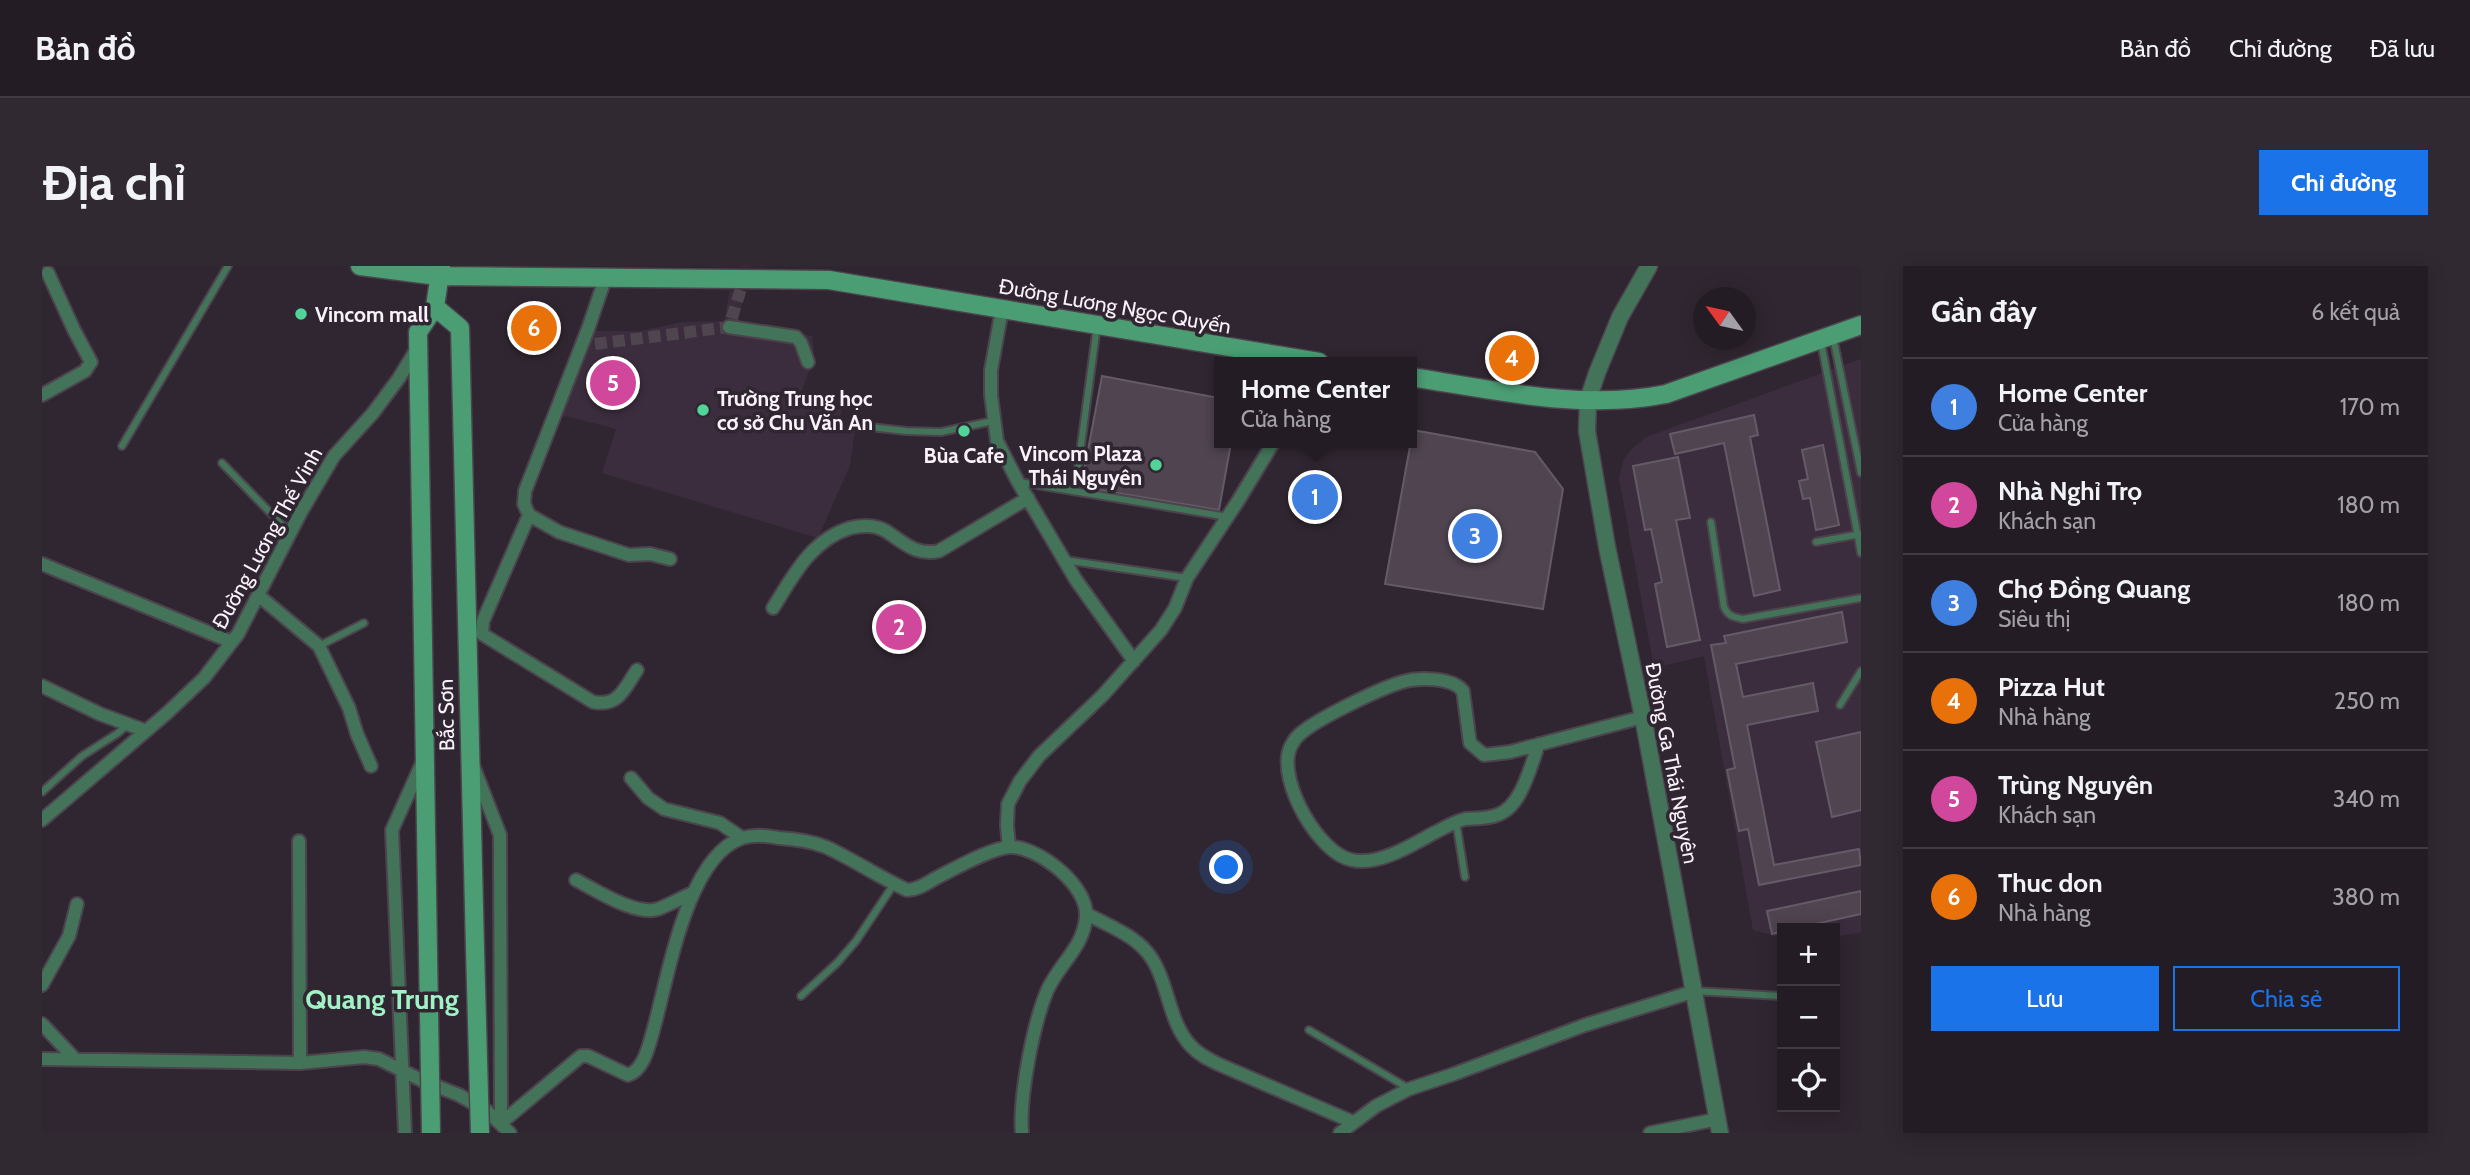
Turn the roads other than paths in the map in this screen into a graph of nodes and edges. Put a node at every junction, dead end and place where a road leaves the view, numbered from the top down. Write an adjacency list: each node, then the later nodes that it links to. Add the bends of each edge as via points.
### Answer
1 (228, 266): 21 (lane)
2 (360, 266): 4 (main road, Đường Lương Ngọc Quyến)
3 (1649, 266): 18 (street, via 1620,317)
4 (438, 269): 6 (main road, Đường Lương Ngọc Quyến); 7 (main road, Bắc Sơn)
5 (48, 272): 17 (street, via 91,362 85,371)
6 (604, 279): 8 (main road, Đường Lương Ngọc Quyến, via 829,280); 28 (street, via 525,491)
7 (435, 307): 13 (main road, Bắc Sơn, via 418,331); 55 (main road, Bắc Sơn, via 460,328)
8 (1002, 310): 10 (main road, Đường Lương Ngọc Quyến); 19 (street, via 991,370)
9 (1861, 324): 12 (main road)
10 (1097, 326): 14 (main road, Đường Lương Ngọc Quyến); 26 (lane)
11 (729, 327): 15 (street, via 796,337)
12 (1827, 337): 18 (main road, via 1667,394 1634,401); 24 (lane); 32 (lane)
13 (418, 347): 31 (street, Đường Lương Thế Vinh, via 373,413 334,456); 54 (main road, Bắc Sơn)
14 (1287, 357)
15 (808, 362)
16 (1417, 378): 18 (main road)
17 (42, 395)
18 (1588, 400): 50 (street, Đường Ga Thái Nguyên, via 1592,462)
19 (993, 421): 20 (lane, via 941,432); 25 (street, via 997,441)
20 (861, 426)
21 (122, 446)
22 (1270, 448): 29 (street)
23 (222, 463): 31 (lane)
24 (1861, 472)
25 (1018, 482): 26 (lane); 27 (street)
26 (1075, 491): 29 (lane)
27 (1028, 498): 36 (street); 41 (street, via 927,554 869,525 838,532 806,557)
28 (528, 514): 35 (street, via 559,532 629,555); 46 (street, via 482,621 482,634 593,702 617,699)
29 (1228, 517): 38 (street)
30 (1711, 522): 40 (lane, via 1724,607 1734,617)
31 (290, 533): 39 (street, Đường Lương Thế Vinh)
32 (1859, 534): 33 (lane); 34 (lane)
33 (1816, 542)
34 (1861, 553)
35 (670, 559)
36 (1065, 560): 38 (lane); 45 (street)
37 (42, 564): 43 (street)
38 (1187, 578): 45 (street, via 1169,620)
39 (258, 595): 43 (street, Đường Lương Thế Vinh); 44 (street)
40 (1861, 598)
41 (773, 608)
42 (364, 623): 44 (lane)
43 (232, 642): 52 (street, Đường Lương Thế Vinh, via 204,678)
44 (319, 646): 56 (street)
45 (1134, 661): 63 (street, via 1039,756 1011,794)
46 (637, 670)
47 (1861, 671): 49 (lane)
48 (42, 686): 51 (street)
49 (1840, 705)
50 (1643, 716): 53 (street); 71 (street, Đường Ga Thái Nguyên)
51 (128, 724): 52 (street); 58 (lane)
52 (146, 731): 59 (street, Đường Lương Thế Vinh)
53 (1539, 744): 60 (street, via 1511,806 1499,815); 60 (street, via 1484,755 1475,749 1468,734 1463,691 1453,684 1428,680 1403,681 1314,723 1297,736 1289,750 1288,783 1318,835 1341,856 1363,861 1388,856)
54 (424, 757): 79 (street, via 392,830); 85 (main road, Bắc Sơn, bridge)
55 (470, 760): 83 (street, via 500,835); 86 (main road, Bắc Sơn, bridge)
56 (371, 766)
57 (631, 778): 61 (street, via 664,808 720,823)
58 (42, 792)
59 (42, 820)
60 (1455, 822): 64 (lane)
61 (742, 838): 66 (street, via 757,835 827,847); 67 (street, via 726,846 710,863)
62 (299, 841): 78 (street)
63 (1009, 847): 66 (street, via 920,887 907,890); 69 (street, via 1021,848 1059,869 1076,886)
64 (1465, 877)
65 (576, 880): 67 (street, via 622,904 644,909 655,910)
66 (894, 884): 72 (lane, via 856,941)
67 (693, 893): 83 (street, via 648,1049 638,1069 628,1075 581,1056)
68 (77, 904): 70 (street, via 69,936)
69 (1087, 914): 81 (street, via 1133,939 1149,954 1182,1034 1202,1055); 87 (street, via 1084,932 1047,990 1040,1013 1025,1085)
70 (42, 985)
71 (1695, 991): 73 (lane); 80 (street); 82 (street, Đường Ga Thái Nguyên)
72 (801, 996)
73 (1777, 996)
74 (42, 1024): 77 (street)
75 (1309, 1030): 80 (lane)
76 (42, 1059): 77 (street)
77 (75, 1059): 78 (street)
78 (300, 1063): 79 (street, via 364,1057)
79 (404, 1071): 83 (street, via 459,1095); 84 (street)
80 (1409, 1088): 81 (street)
81 (1353, 1122): 88 (street)
82 (1719, 1126): 89 (street)
83 (506, 1128)
84 (405, 1133)
85 (430, 1133)
86 (480, 1133)
87 (1023, 1133)
88 (1340, 1133)
89 (1650, 1133)

